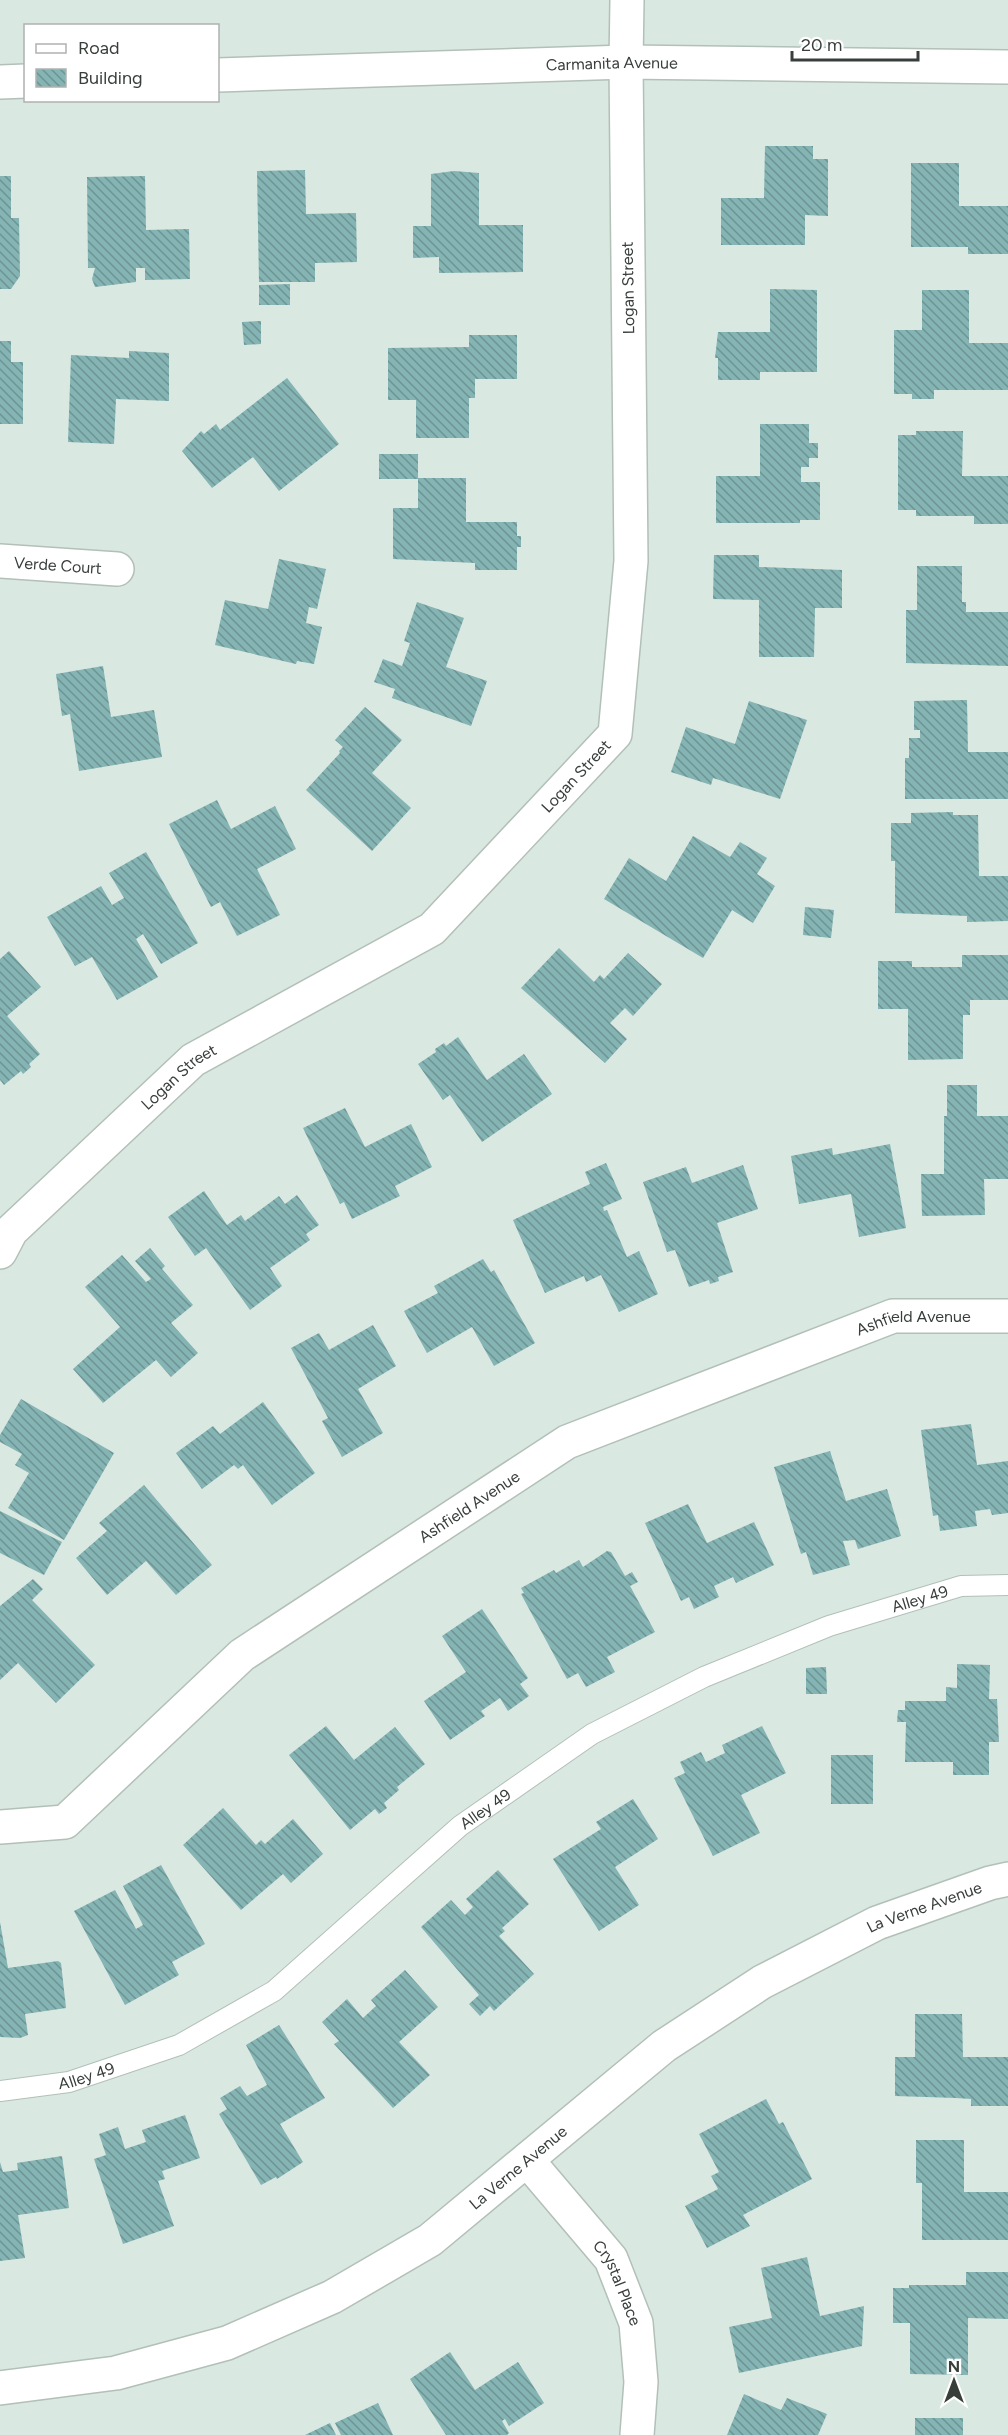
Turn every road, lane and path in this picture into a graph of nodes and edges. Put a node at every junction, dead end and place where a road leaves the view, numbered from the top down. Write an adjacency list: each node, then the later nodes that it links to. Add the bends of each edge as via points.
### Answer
1 (627, 0): 2 (street, Logan Street)
2 (626, 62): 3 (street, Carmanita Avenue); 4 (street, Carmanita Avenue); 9 (street, Logan Street, via 632,561 615,734 432,929 193,1060 11,1231)
3 (1008, 67)
4 (219, 75)
5 (24, 81): 6 (street)
6 (0, 82)
7 (0, 561): 8 (street, Verde Court)
8 (117, 569)
9 (0, 1252)
10 (1008, 1316): 12 (street, Ashfield Avenue, via 893,1316 567,1442 242,1655 65,1822)
11 (1008, 1585): 14 (lane, Alley 49, via 962,1586 830,1626 704,1677 592,1734 460,1826 274,1991 179,2045 69,2082)
12 (0, 1827)
13 (1008, 1879): 15 (street, La Verne Avenue, via 877,1923 762,1982 664,2046)
14 (0, 2091)
15 (527, 2160): 16 (street, La Verne Avenue, via 430,2240 332,2297 237,2338 116,2373); 17 (street, Crystal Place, via 611,2259 636,2323 641,2382)
16 (0, 2388)
17 (637, 2435)

